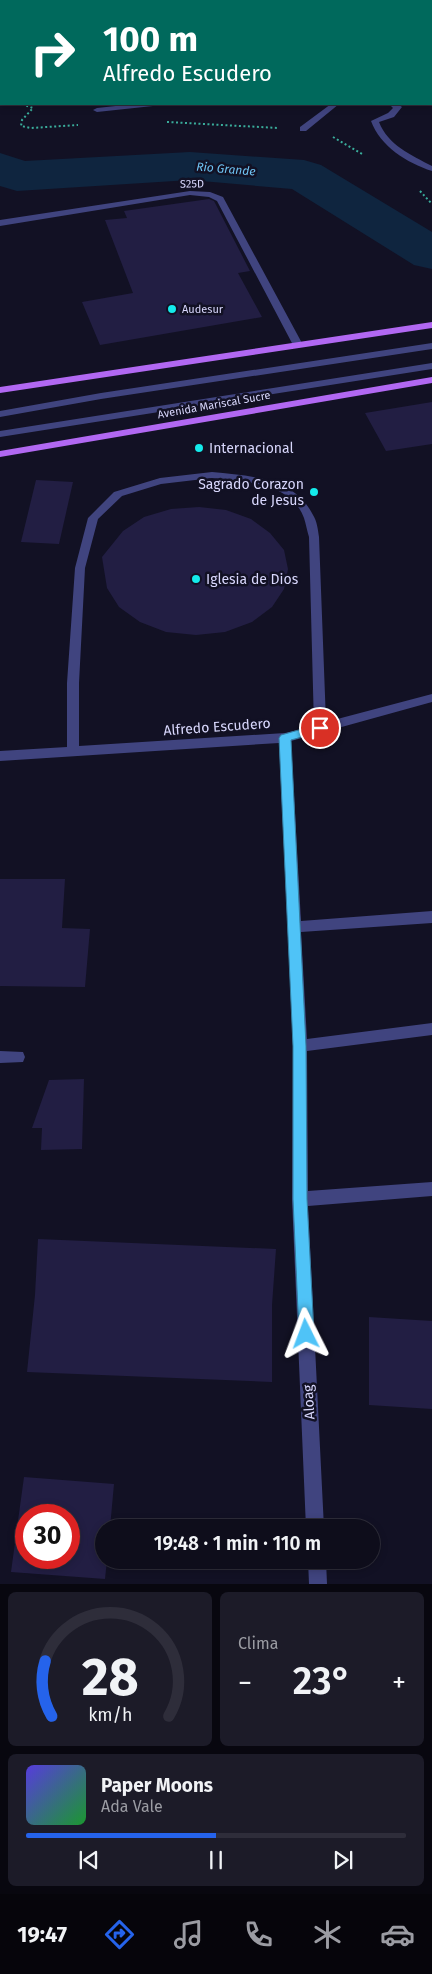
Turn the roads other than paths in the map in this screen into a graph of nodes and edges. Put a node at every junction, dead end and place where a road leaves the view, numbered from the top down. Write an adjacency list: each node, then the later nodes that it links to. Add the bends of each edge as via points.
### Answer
1 (144, 105): 4 (street)
2 (334, 105): 5 (street)
3 (395, 105): 6 (street, via 398,107 391,115 375,121 377,132 393,146)
4 (98, 110)
5 (303, 129)
6 (432, 169)
7 (0, 223): 9 (street, S25D, via 190,193 220,199)
8 (432, 325): 9 (main road)
9 (298, 345): 13 (main road)
10 (432, 346): 14 (street)
11 (432, 366): 15 (street)
12 (432, 380): 16 (main road, Avenida Mariscal Sucre)
13 (1, 388)
14 (0, 414)
15 (0, 434)
16 (0, 454)
17 (432, 698): 18 (street, Alfredo Escudero)
18 (320, 728): 19 (street, Alfredo Escudero); 20 (street, via 314,536 309,516 296,497 283,488 250,479 212,475 160,481 118,494 93,518 80,568 73,683)
19 (285, 738): 20 (street, Alfredo Escudero); 23 (street, Aloag)
20 (73, 751): 21 (street, Alfredo Escudero)
21 (0, 756)
22 (432, 917): 23 (street)
23 (294, 927): 25 (street, Aloag)
24 (432, 1029): 25 (street)
25 (300, 1046): 29 (street, Aloag)
26 (18, 1057): 27 (street)
27 (0, 1058)
28 (432, 1189): 29 (street)
29 (300, 1199): 30 (street, Aloag)
30 (315, 1519)
31 (317, 1569): 32 (street)
32 (318, 1584)

